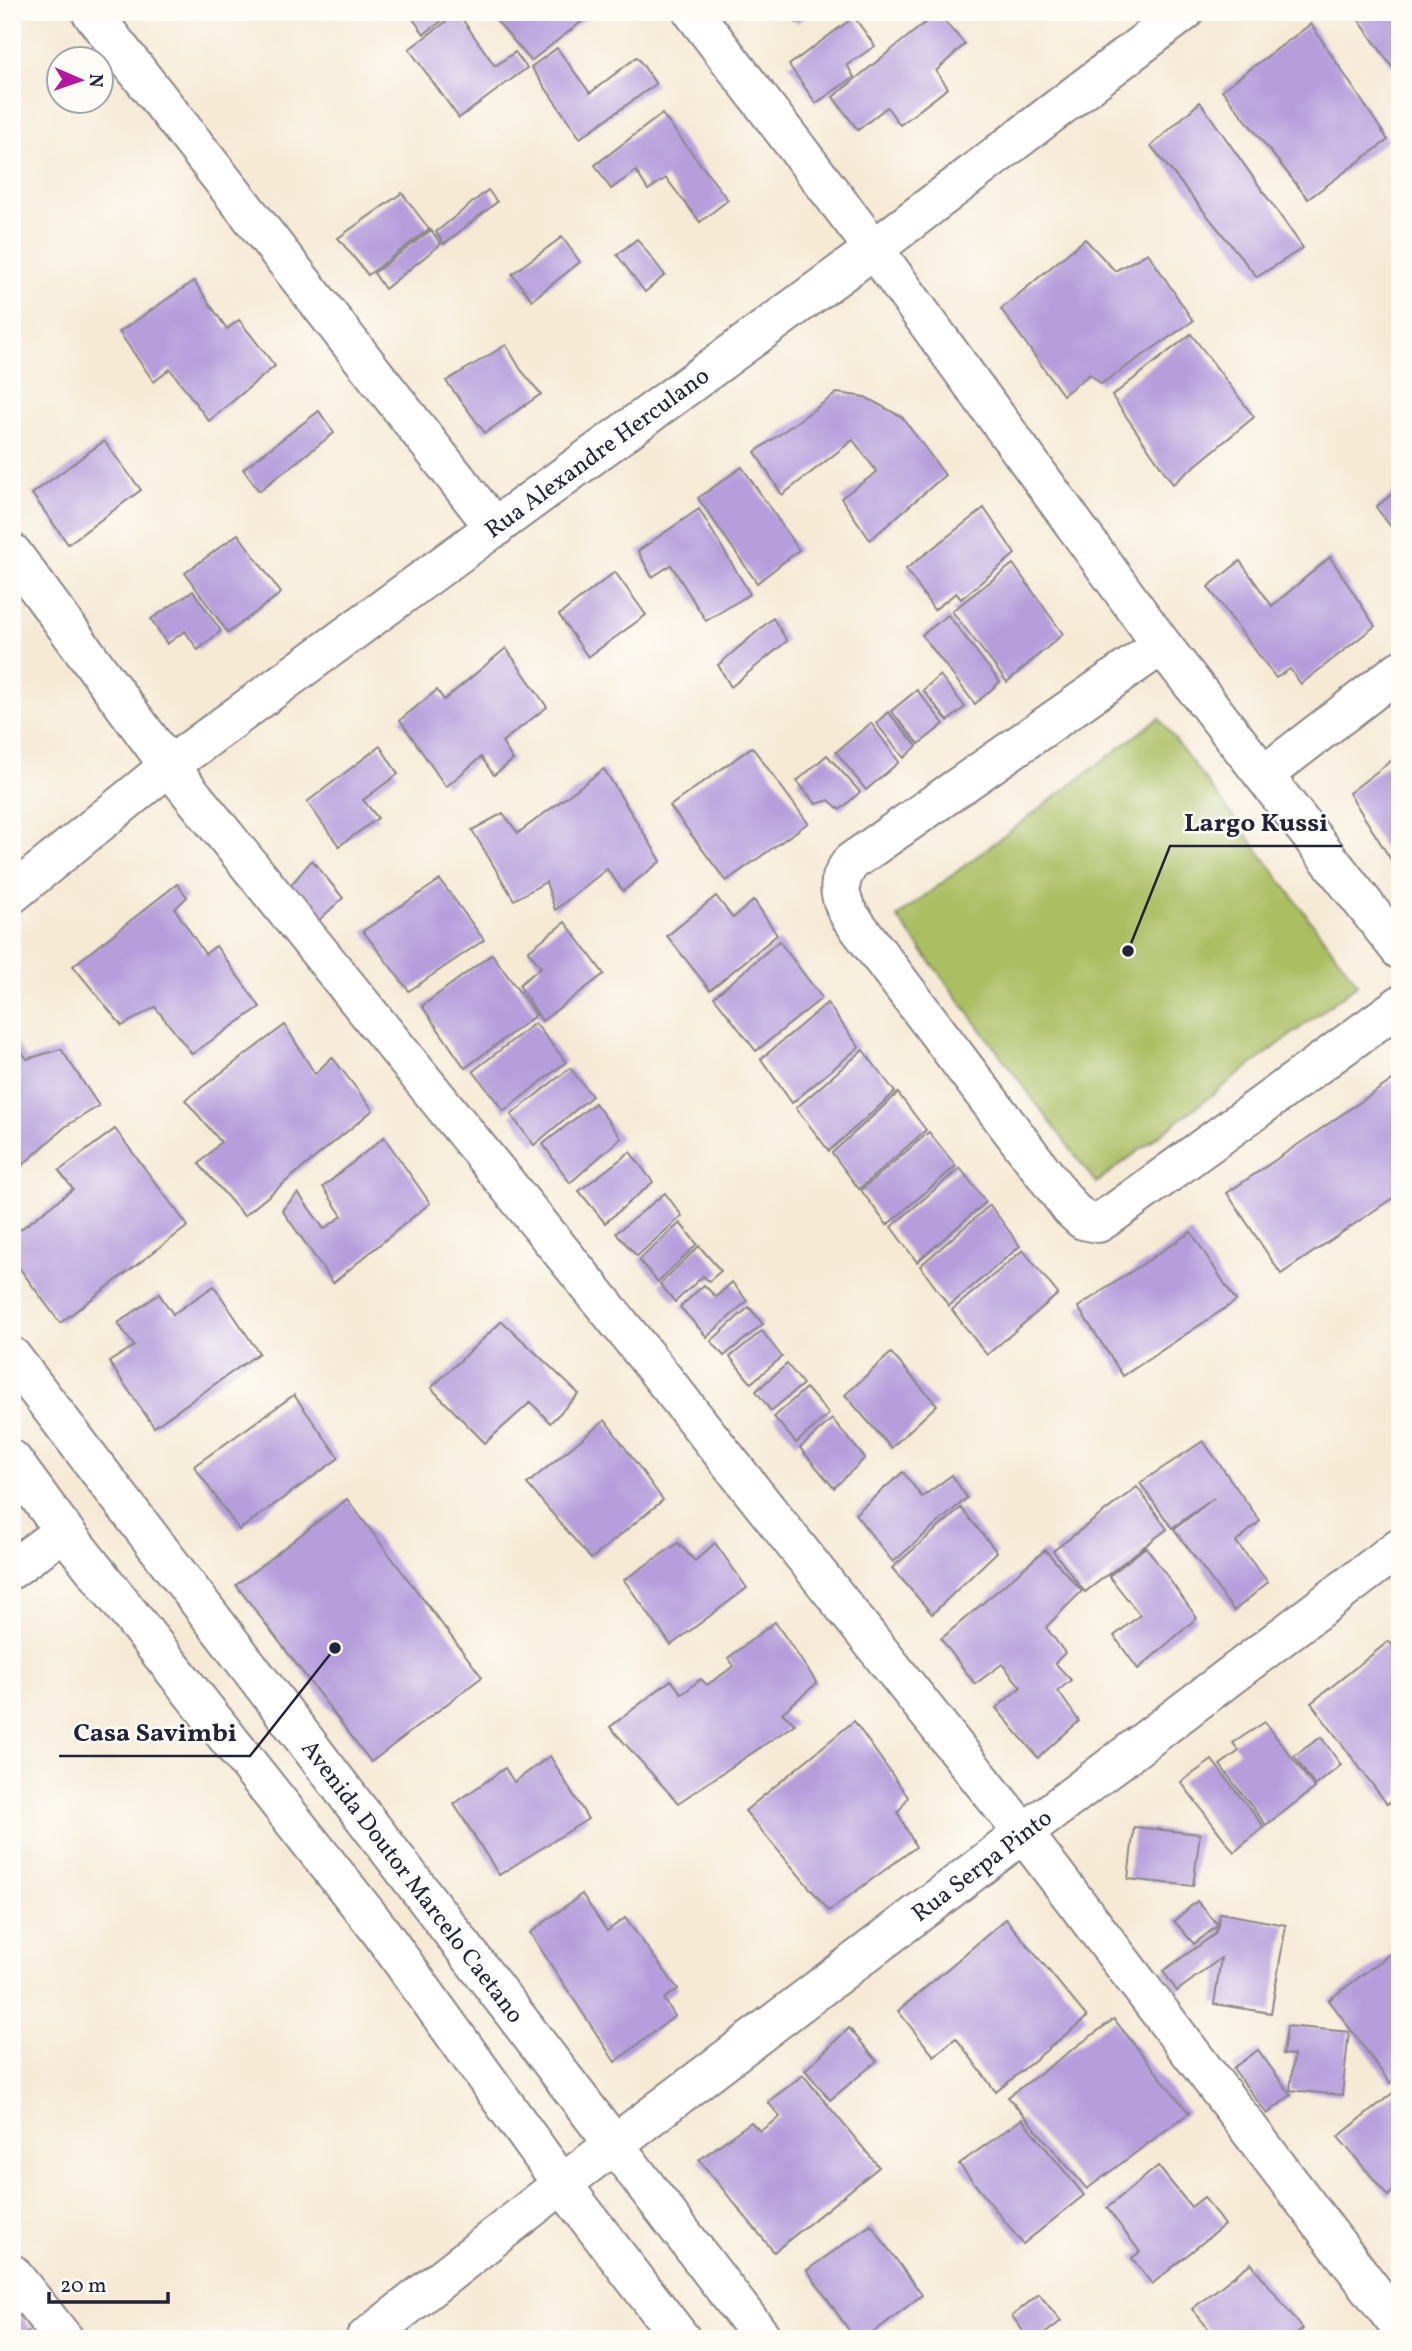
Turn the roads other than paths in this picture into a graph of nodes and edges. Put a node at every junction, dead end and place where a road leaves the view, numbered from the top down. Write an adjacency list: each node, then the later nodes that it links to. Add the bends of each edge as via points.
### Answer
1 (92, 12): 5 (street)
2 (693, 12): 4 (street)
3 (1184, 12): 4 (street, Rua Alexandre Herculano)
4 (874, 249): 5 (street, Rua Alexandre Herculano); 7 (street)
5 (495, 528): 9 (street, Rua Alexandre Herculano)
6 (12, 553): 9 (street)
7 (1162, 645): 10 (street); 13 (street, via 851,862 841,875 839,895 849,915 1071,1209 1083,1220 1098,1223)
8 (1400, 670): 10 (street)
9 (169, 766): 11 (street, Rua Alexandre Herculano); 19 (street)
10 (1265, 774): 12 (street)
11 (12, 894)
12 (1400, 950)
13 (1400, 1005)
14 (12, 1357): 20 (street, Avenida Doutor Marcelo Caetano)
15 (12, 1460): 16 (street)
16 (64, 1531): 18 (street); 21 (street, via 378,1928)
17 (1397, 1556): 19 (street, Rua Serpa Pinto)
18 (12, 1569)
19 (1024, 1834): 20 (street, Rua Serpa Pinto); 23 (street)
20 (614, 2143): 21 (street, Rua Serpa Pinto); 27 (street, Avenida Doutor Marcelo Caetano)
21 (562, 2184): 25 (street, Rua Serpa Pinto); 26 (street)
22 (12, 2274): 24 (street)
23 (1400, 2327)
24 (64, 2339)
25 (365, 2339)
26 (681, 2339)
27 (763, 2339)

